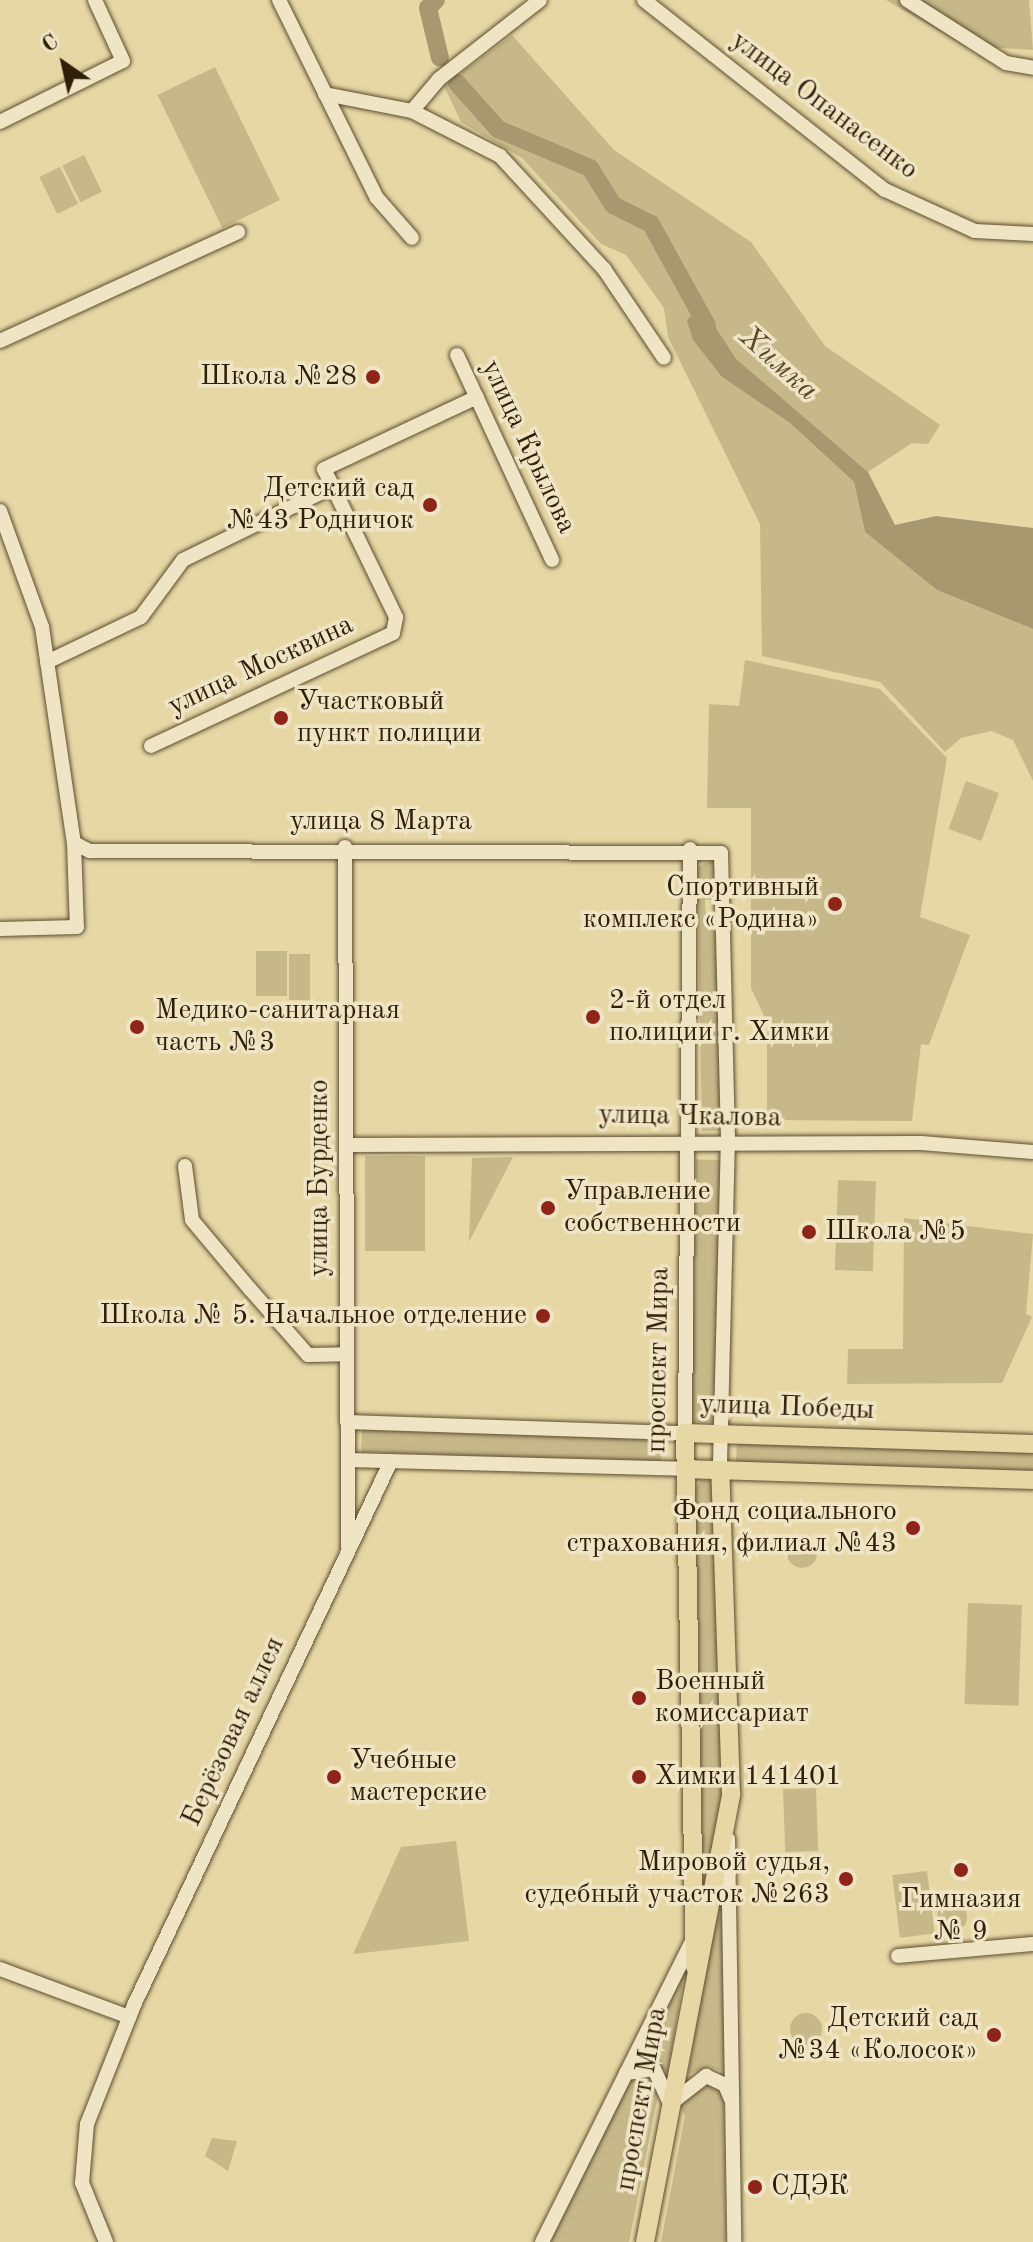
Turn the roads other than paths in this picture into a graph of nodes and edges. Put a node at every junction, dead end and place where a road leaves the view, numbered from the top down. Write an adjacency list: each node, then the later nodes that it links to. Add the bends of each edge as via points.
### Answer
1 (95, 0): 9 (street, via 123,61)
2 (279, 0): 7 (street)
3 (540, 0): 8 (street, via 439,79)
4 (644, 0): 11 (street, улица Опанасенко, via 885,190 975,231)
5 (907, 0): 6 (street, via 1006,63)
6 (1033, 68)
7 (325, 94): 8 (street); 12 (street, via 377,198)
8 (412, 111): 15 (street, via 478,143 523,177 604,269)
9 (0, 122)
10 (238, 232): 13 (street)
11 (1033, 234)
12 (412, 238)
13 (0, 341)
14 (457, 355): 16 (street, улица Крылова)
15 (664, 358)
16 (477, 397): 17 (street, via 324,469); 19 (street, улица Крылова)
17 (333, 487): 20 (street, via 183,560 141,617); 21 (street, улица Москвина, via 396,617 393,633)
18 (0, 511): 20 (street, via 33,594)
19 (552, 560)
20 (47, 662): 22 (street)
21 (151, 746)
22 (74, 843): 23 (street, улица 8 Марта, via 90,851); 25 (street, via 77,927)
23 (345, 847): 24 (street, улица 8 Марта); 27 (street, улица Бурденко)
24 (690, 849): 26 (street, проспект Мира); 28 (street, проспект Мира, via 713,849 725,861)
25 (0, 929)
26 (691, 1144): 27 (street, улица Чкалова); 28 (street, улица Чкалова); 33 (street, проспект Мира)
27 (346, 1145): 31 (street, улица Бурденко)
28 (728, 1145): 29 (street, улица Чкалова, via 981,1144); 34 (street, проспект Мира)
29 (1033, 1152)
30 (185, 1166): 31 (street, via 192,1220 250,1289 308,1355)
31 (347, 1354): 32 (street, улица Бурденко)
32 (347, 1422): 33 (street, улица Победы); 36 (street, улица Бурденко)
33 (685, 1433): 34 (main road, улица Победы); 38 (main road, проспект Мира)
34 (721, 1434): 35 (main road, улица Победы); 39 (street, проспект Мира)
35 (1033, 1444)
36 (348, 1460): 37 (street); 41 (street, Берёзовая аллея)
37 (391, 1461): 38 (street); 41 (street)
38 (684, 1469): 39 (main road); 43 (main road, проспект Мира)
39 (720, 1470): 40 (main road); 42 (main road, проспект Мира, via 733,1768)
40 (1033, 1480)
41 (348, 1550): 48 (street, Берёзовая аллея)
42 (727, 1828): 46 (main road, проспект Мира); 50 (street)
43 (695, 1935): 46 (main road, проспект Мира); 49 (street)
44 (1033, 1944): 45 (street)
45 (898, 1956)
46 (695, 1967): 51 (main road, проспект Мира)
47 (0, 1969): 48 (street)
48 (129, 2017): 52 (street, Берёзовая аллея, via 82,2147 86,2198)
49 (626, 2073): 51 (street, via 644,2066 660,2074); 53 (street)
50 (732, 2107): 51 (street, via 725,2085 701,2076 684,2087); 55 (street)
51 (669, 2112): 54 (main road, проспект Мира)
52 (106, 2242)
53 (542, 2242)
54 (645, 2242)
55 (734, 2242)

